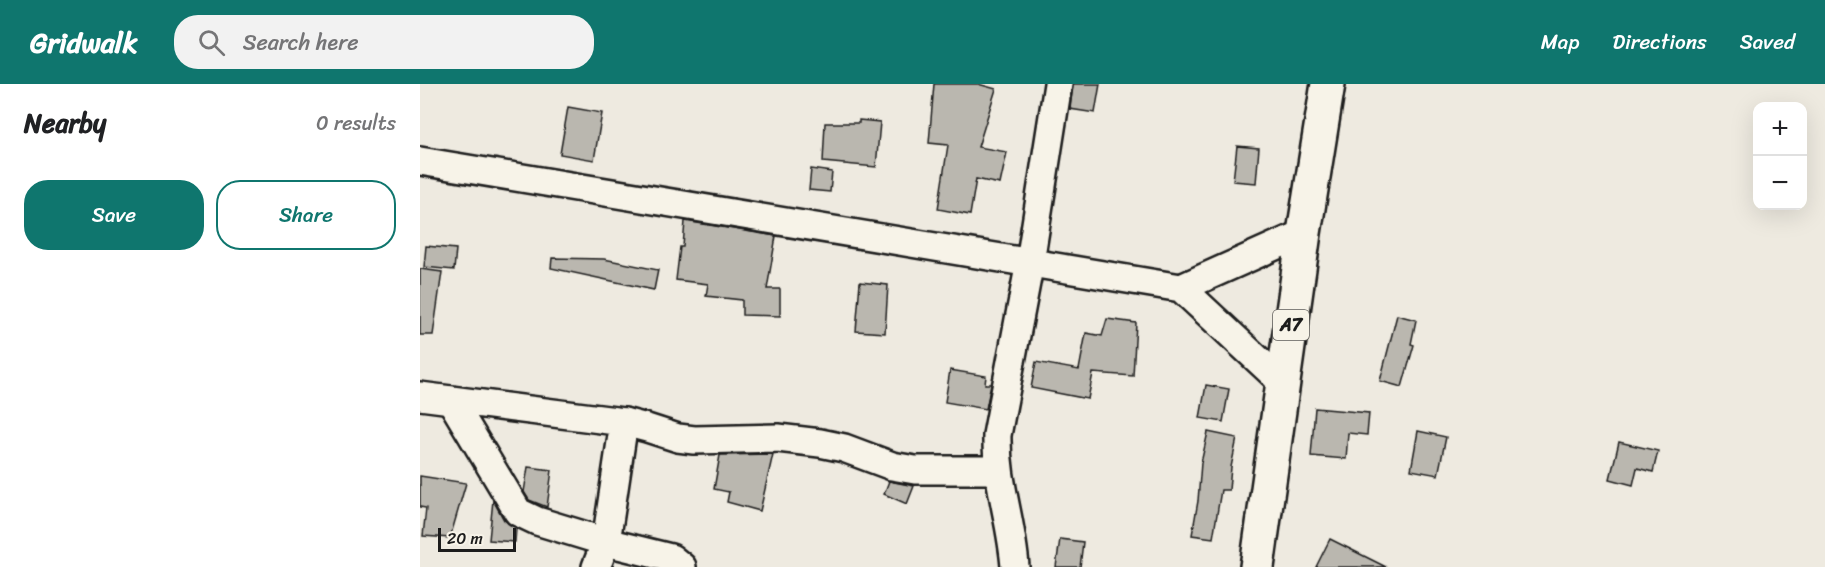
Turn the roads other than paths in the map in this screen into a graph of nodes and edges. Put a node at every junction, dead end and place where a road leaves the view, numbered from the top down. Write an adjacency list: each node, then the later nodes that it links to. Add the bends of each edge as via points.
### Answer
1 (1058, 84): 5 (street)
2 (1328, 84): 4 (highway, A7)
3 (420, 161): 5 (street)
4 (1304, 233): 6 (street); 7 (highway, A7)
5 (1030, 262): 6 (street); 11 (street, via 997,435)
6 (1182, 288): 7 (street)
7 (1283, 383): 15 (highway, A7)
8 (420, 396): 9 (street)
9 (451, 400): 10 (street); 12 (street, via 518,512)
10 (624, 422): 11 (street, via 694,440 778,438 820,443 915,470); 12 (street)
11 (998, 470): 14 (street)
12 (601, 555): 13 (street, via 671,558)
13 (682, 567)
14 (1015, 567)
15 (1257, 567)

